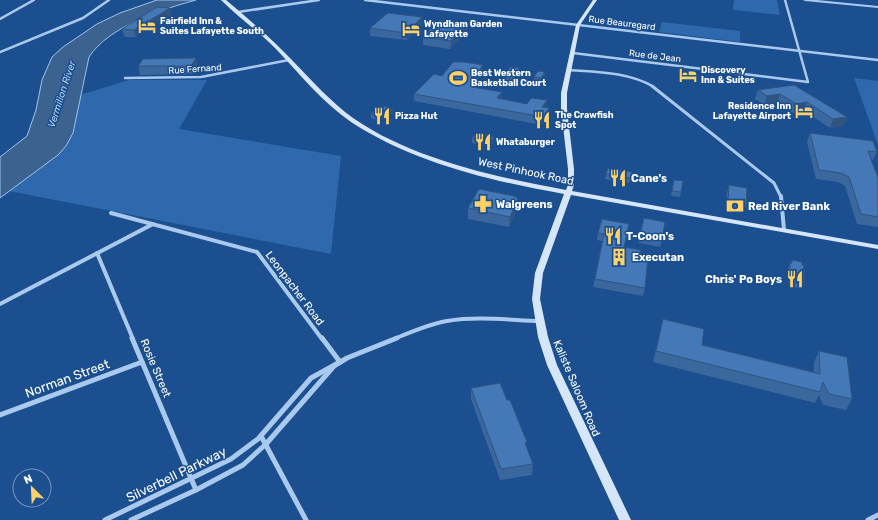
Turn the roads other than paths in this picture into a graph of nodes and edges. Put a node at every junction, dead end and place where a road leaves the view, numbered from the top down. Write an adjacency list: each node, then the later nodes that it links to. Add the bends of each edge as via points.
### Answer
1 (34, 0): 12 (street)
2 (109, 0): 15 (street, via 83,18)
3 (223, 0): 11 (main road, West Pinhook Road)
4 (319, 0): 11 (street)
5 (365, 0): 13 (street, Rue Beauregard)
6 (595, 0): 13 (main road)
7 (785, 0): 14 (street)
8 (805, 0): 10 (street)
9 (826, 0): 10 (street)
10 (878, 6)
11 (238, 12): 17 (main road, West Pinhook Road)
12 (0, 19)
13 (578, 25): 14 (street, Rue Beauregard); 16 (main road, Kaliste Saloom Road)
14 (799, 51): 16 (street, Rue de Jean, via 808,82); 18 (street, Rue Beauregard)
15 (0, 52)
16 (572, 52): 19 (main road, Kaliste Saloom Road)
17 (289, 60): 20 (street, Rue Fernand, via 201,77); 21 (main road, West Pinhook Road, via 345,115 392,142 465,169)
18 (878, 60)
19 (569, 70): 21 (main road, Kaliste Saloom Road, via 564,102 571,169); 24 (street, via 632,79 658,88 774,183 781,196)
20 (124, 78)
21 (569, 192): 24 (main road, West Pinhook Road); 28 (main road, Kaliste Saloom Road, via 539,273 536,300)
22 (111, 213): 23 (street, Leonpacher Road)
23 (153, 224): 26 (street); 30 (street, Leonpacher Road, via 257,252)
24 (784, 230): 25 (main road, West Pinhook Road)
25 (878, 247)
26 (97, 253): 27 (street); 29 (street, Rosie Street)
27 (0, 304)
28 (539, 321): 30 (street, Silverbell Parkway, via 446,321 418,329); 40 (main road, Kaliste Saloom Road, via 547,351 559,380)
29 (142, 362): 31 (street, Norman Street); 34 (street, Rosie Street)
30 (340, 362): 32 (street, Silverbell Parkway, via 307,382); 33 (street, Silverbell Parkway, via 312,390)
31 (0, 415)
32 (261, 436): 33 (street); 34 (street, Silverbell Parkway, via 232,459)
33 (266, 444): 35 (street, Silverbell Parkway, via 243,465); 39 (street)
34 (192, 480): 35 (street, Rosie Street); 37 (street, Silverbell Parkway)
35 (196, 490): 38 (street, Silverbell Parkway)
36 (878, 515): 41 (street)
37 (105, 520)
38 (131, 520)
39 (306, 520)
40 (625, 520)
41 (868, 520)

